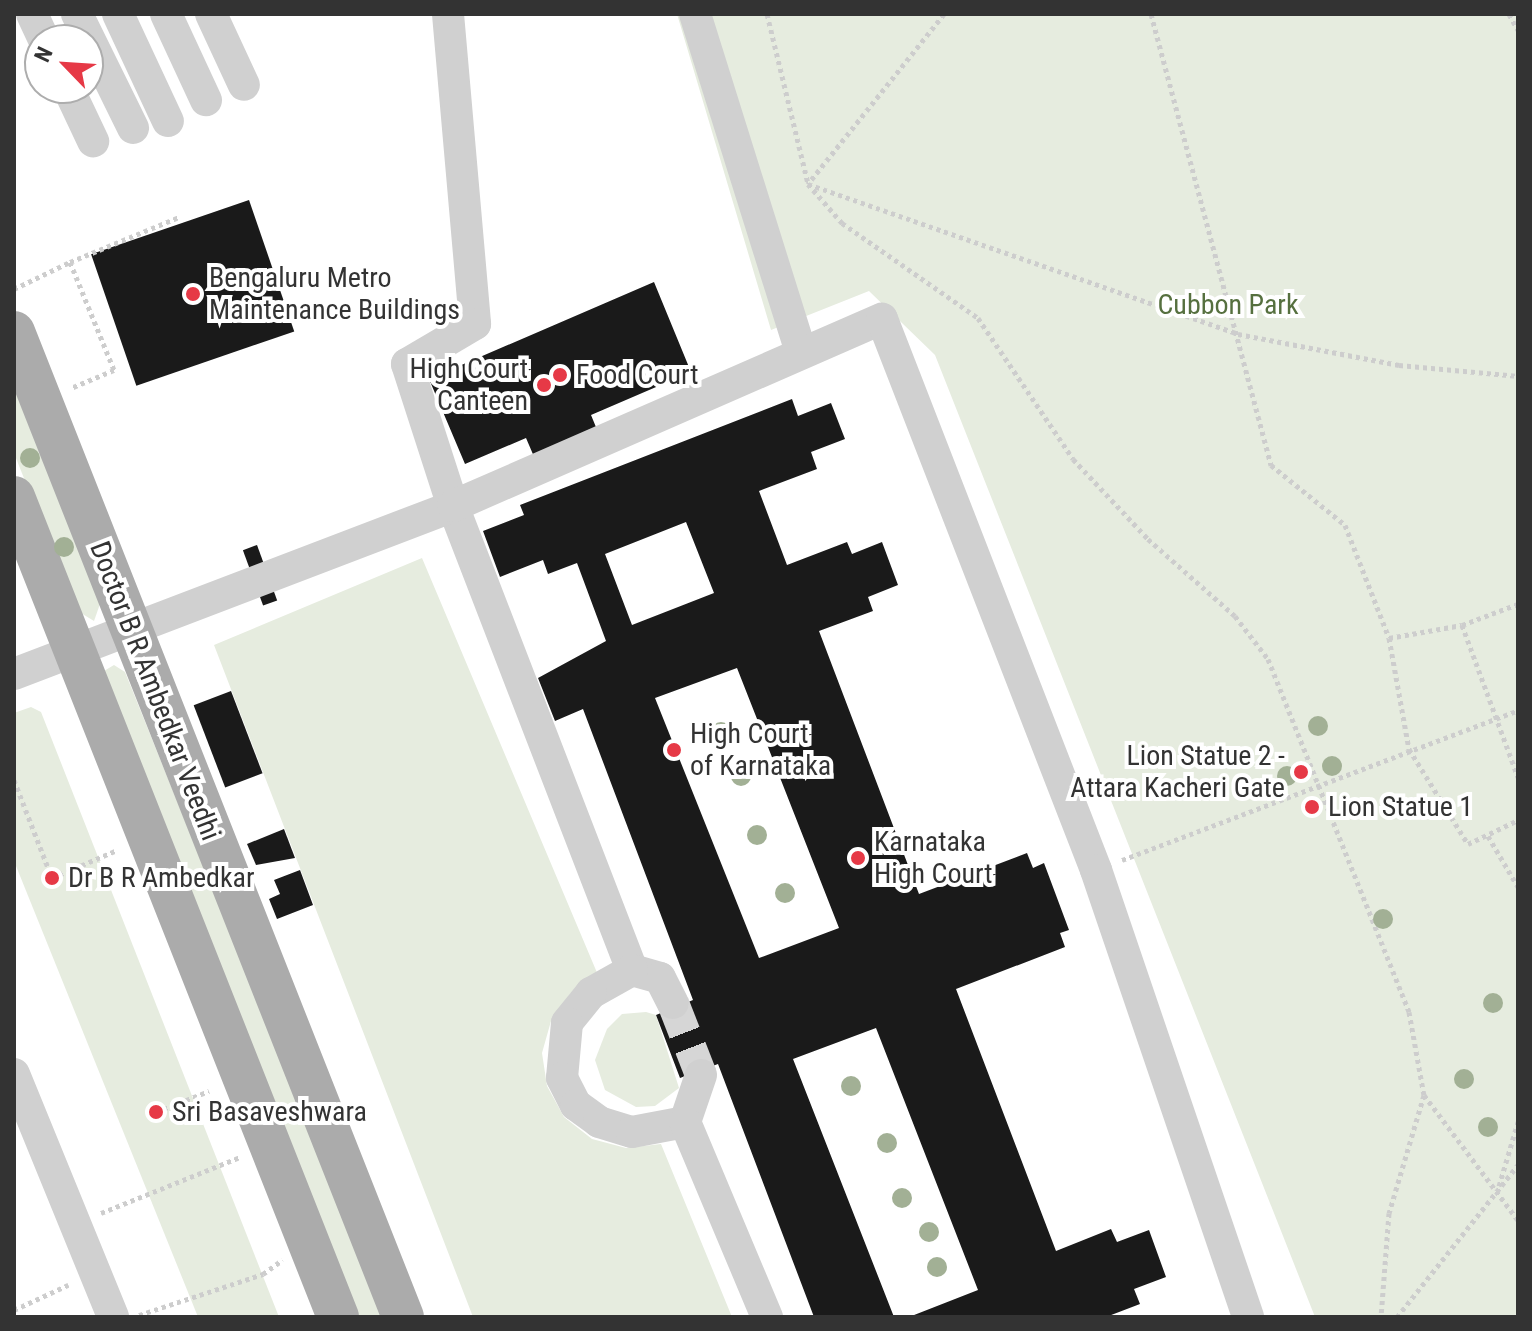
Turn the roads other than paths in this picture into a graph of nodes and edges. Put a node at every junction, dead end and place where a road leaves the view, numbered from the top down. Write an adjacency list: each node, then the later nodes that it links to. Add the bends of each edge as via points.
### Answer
1 (77, 14): 11 (lane)
2 (118, 14): 10 (lane)
3 (166, 14): 8 (lane)
4 (211, 14): 7 (lane)
5 (448, 14): 16 (lane, via 475,324 407,364)
6 (695, 14): 14 (lane)
7 (244, 85)
8 (206, 100)
9 (76, 104): 12 (lane)
10 (168, 121)
11 (133, 128)
12 (93, 141)
13 (14, 332): 17 (main road, Doctor B R Ambedkar Veedhi)
14 (801, 352): 16 (lane); 30 (lane, via 882,319 1096,870)
15 (14, 497): 18 (main road)
16 (453, 506): 17 (lane); 20 (lane)
17 (131, 628): 18 (lane); 28 (main road, Doctor B R Ambedkar Veedhi)
18 (72, 653): 19 (lane); 27 (main road)
19 (14, 674)
20 (632, 970): 21 (lane, via 660,978); 25 (lane, via 591,993 567,1023 559,1054 562,1078 576,1105 599,1122 632,1132)
21 (673, 1003)
22 (14, 1074): 24 (lane)
23 (701, 1075): 25 (lane)
24 (20, 1107): 26 (lane)
25 (685, 1122): 29 (lane)
26 (113, 1317)
27 (338, 1317)
28 (403, 1317)
29 (767, 1317)
30 (1248, 1317)

